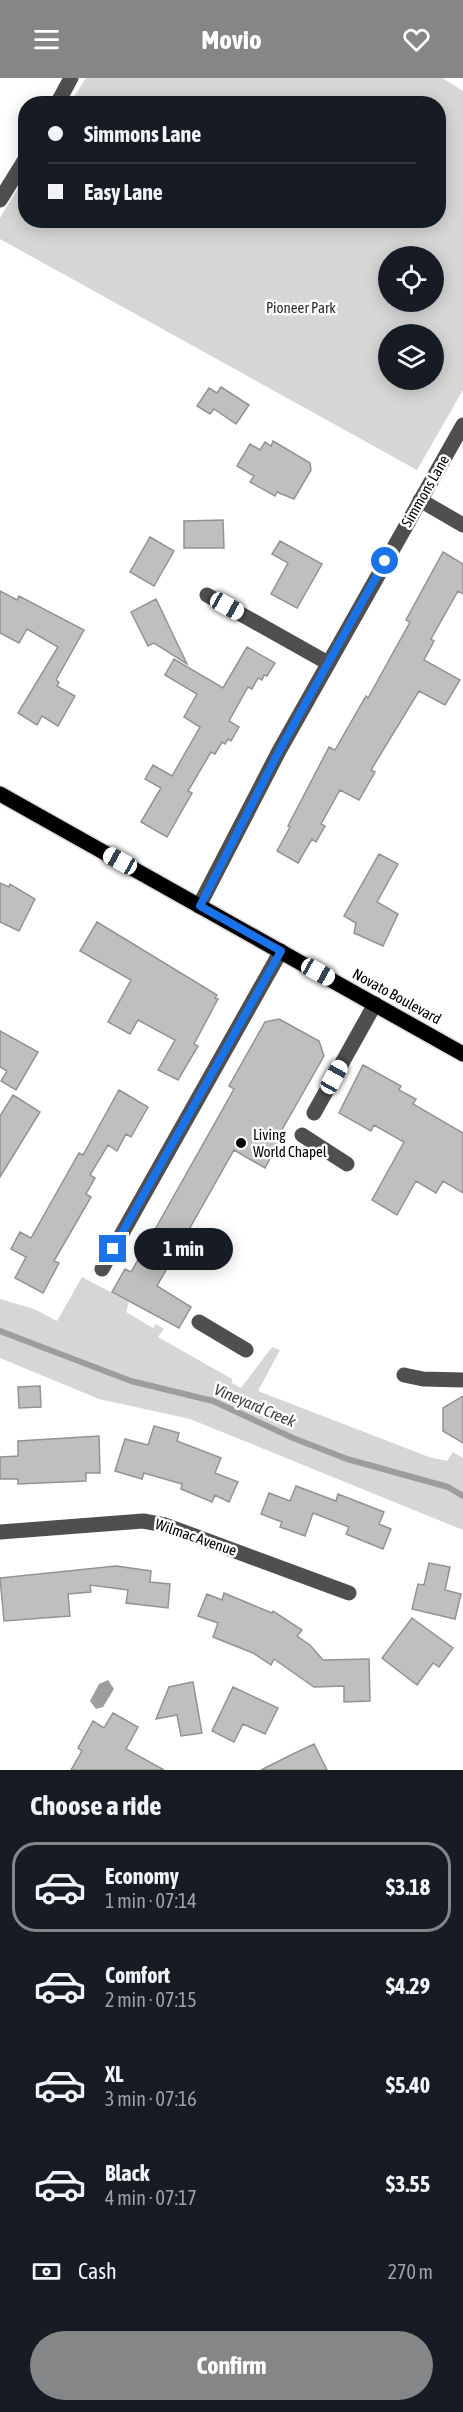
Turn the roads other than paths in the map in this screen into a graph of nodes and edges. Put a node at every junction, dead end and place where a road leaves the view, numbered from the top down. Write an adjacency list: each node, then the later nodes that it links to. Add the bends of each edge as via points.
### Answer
1 (71, 78): 2 (street)
2 (61, 96)
3 (18, 171): 4 (street)
4 (0, 200)
5 (463, 425): 6 (street, Simmons Lane)
6 (420, 500): 7 (street); 9 (street, Simmons Lane)
7 (463, 525)
8 (207, 595): 9 (street)
9 (328, 663): 11 (street, Simmons Lane)
10 (0, 794): 11 (main road, Novato Boulevard)
11 (200, 906): 12 (main road, Novato Boulevard)
12 (281, 951): 13 (main road, Novato Boulevard); 18 (street)
13 (375, 1004): 14 (main road, Novato Boulevard); 15 (street)
14 (463, 1054)
15 (314, 1113)
16 (302, 1135): 17 (street)
17 (347, 1164)
18 (102, 1269)
19 (199, 1322): 20 (street)
20 (246, 1350)
21 (404, 1375): 22 (street, via 423,1380)
22 (463, 1380)
23 (0, 1532): 24 (street, Wilmac Avenue, via 143,1521 165,1525)
24 (349, 1593)

